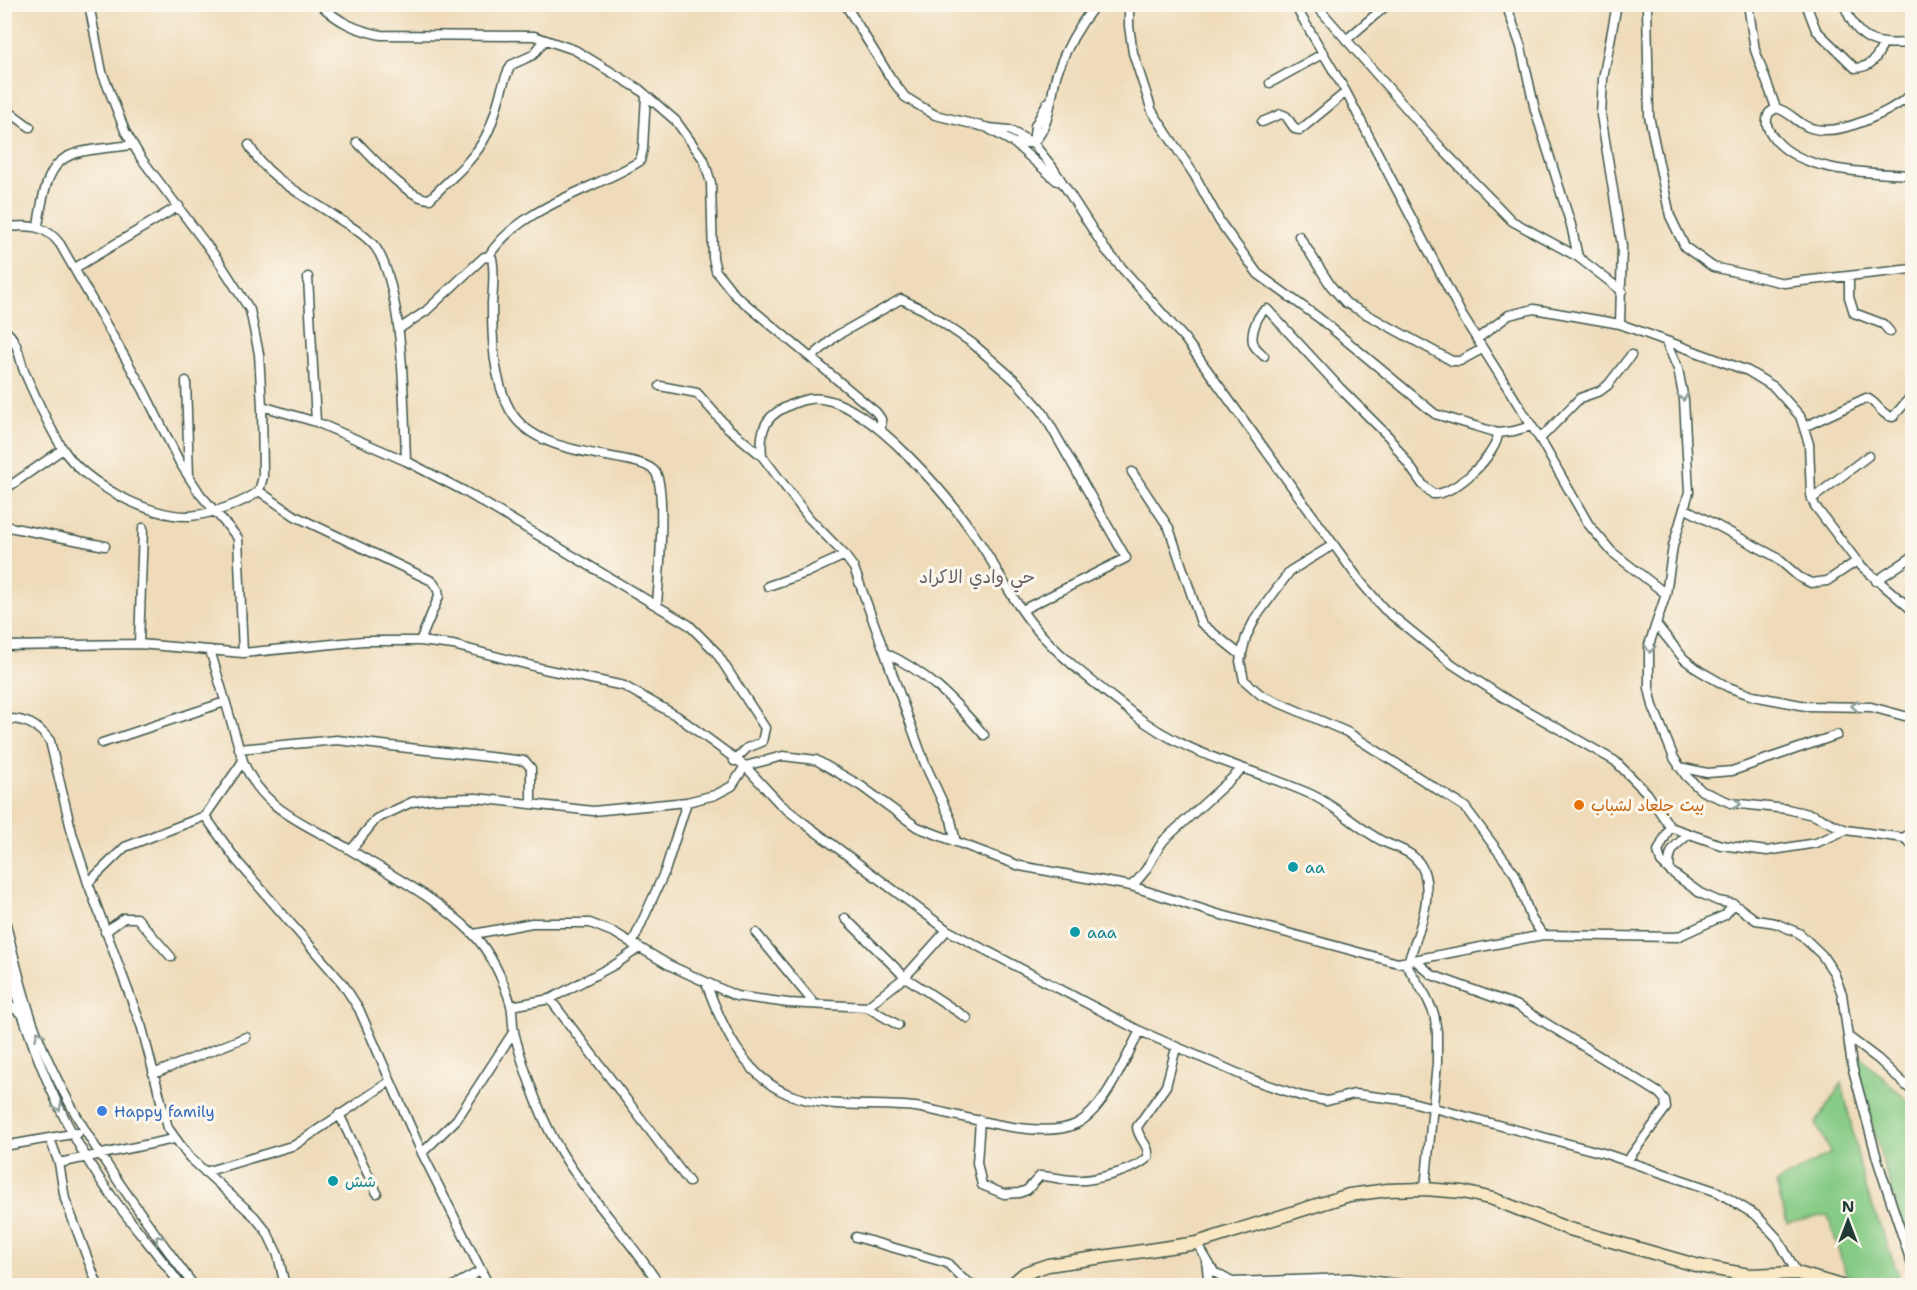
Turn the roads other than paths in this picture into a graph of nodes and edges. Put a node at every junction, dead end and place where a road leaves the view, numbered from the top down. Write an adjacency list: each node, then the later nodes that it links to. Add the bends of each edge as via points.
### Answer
1 (89, 4): 35 (street, via 102,72)
2 (320, 4): 18 (street, via 337,20 359,31 381,35 534,36)
3 (845, 4): 31 (street, via 905,97 935,115)
4 (1096, 4): 34 (street, via 1067,49 1043,131)
5 (1129, 4): 71 (street, via 1133,53 1152,111 1247,262 1426,408)
6 (1294, 4): 17 (street)
7 (1371, 4): 16 (street)
8 (1388, 4): 16 (street)
9 (1506, 4): 45 (street)
10 (1617, 4): 52 (street, via 1603,79 1601,115 1618,207)
11 (1647, 4): 50 (street, via 1649,116 1670,216 1685,247 1713,267 1784,283)
12 (1748, 4): 28 (street, via 1755,50)
13 (1806, 4): 20 (street, via 1816,30 1855,68 1873,63)
14 (1844, 4): 20 (street, via 1857,32 1865,39)
15 (1316, 5): 17 (street); 19 (street)
16 (1378, 13): 19 (street)
17 (1301, 17): 22 (street)
18 (545, 40): 26 (street, via 575,50); 32 (street, via 533,55 511,65 485,138 470,160 430,200 401,185)
19 (1346, 40): 45 (street, via 1512,221)
20 (1884, 43): 21 (street)
21 (1912, 43)
22 (1324, 53): 23 (street); 24 (street)
23 (1270, 83)
24 (1346, 92): 29 (street, via 1300,130 1281,114); 57 (street)
25 (1912, 94): 28 (street, via 1864,122 1828,129 1809,128)
26 (646, 95): 44 (street, via 640,161 537,214 503,238); 62 (street, via 685,131 708,170 716,271 735,295)
27 (4, 108): 30 (street)
28 (1776, 108): 38 (street, via 1767,116 1767,127 1796,158 1814,164)
29 (1262, 122)
30 (30, 127)
31 (989, 128): 33 (street); 34 (street, via 1009,130)
32 (357, 142)
33 (1014, 143): 34 (street); 37 (street)
34 (1033, 143): 37 (street); 39 (street)
35 (133, 145): 40 (street); 42 (street, via 75,152 60,159 46,183)
36 (249, 145): 54 (street, via 284,183 372,244 383,262)
37 (1036, 161): 39 (street)
38 (1912, 175)
39 (1065, 189): 86 (street, via 1105,249 1172,324 1228,396)
40 (179, 206): 47 (street); 66 (street, via 250,310 259,354)
41 (4, 226): 42 (street)
42 (38, 226): 47 (street, via 55,237)
43 (1299, 236): 59 (street, via 1339,296 1362,313 1452,362)
44 (488, 257): 54 (street, via 476,262 439,299); 94 (street, via 493,265 497,370 505,399 517,420 543,440 655,471 660,496)
45 (1578, 257): 52 (street)
46 (4, 268): 49 (street)
47 (75, 268): 78 (street)
48 (1912, 269): 50 (street)
49 (4, 274)
50 (1849, 276): 56 (street, via 1854,313 1883,324)
51 (308, 277): 67 (street)
52 (1622, 291): 53 (street)
53 (1620, 324): 57 (street, via 1527,309 1509,315); 58 (street)
54 (399, 329): 76 (street)
55 (4, 330): 73 (street, via 15,341 24,370)
56 (1890, 332)
57 (1477, 339): 59 (street)
58 (1666, 342): 69 (street, via 1763,379 1800,416); 82 (street, one-way to 82, via 1678,369 1684,399 1689,463)
59 (1482, 349): 68 (street)
60 (1264, 356): 71 (street, via 1253,339 1259,316 1268,309 1389,437 1433,494 1452,487 1485,461)
61 (1631, 356): 72 (street, via 1608,385 1580,398)
62 (812, 357): 70 (street, via 876,412); 95 (street, via 836,336 901,299 972,343 1011,376 1042,411 1126,558)
63 (186, 381): 78 (street)
64 (660, 386): 74 (street, via 697,393 727,427)
65 (1912, 395): 69 (street, via 1893,417 1886,416 1866,398)
66 (262, 406): 67 (street); 80 (street)
67 (316, 422): 76 (street)
68 (1532, 426): 71 (street); 72 (street)
69 (1804, 427): 81 (street, via 1809,444)
70 (881, 430): 74 (street, via 831,402 804,399 768,418 761,439); 95 (street, via 963,520)
71 (1498, 433)
72 (1540, 439): 93 (street, via 1600,539)
73 (63, 449): 79 (street); 83 (street, via 91,478 136,502 181,515)
74 (762, 456): 88 (street, via 809,518)
75 (1868, 456): 81 (street)
76 (406, 461): 94 (street)
77 (1132, 472): 104 (street, via 1169,528 1201,623)
78 (189, 477): 83 (street)
79 (4, 490)
80 (259, 491): 83 (street); 98 (street, via 295,516 432,581 439,596)
81 (1812, 499): 90 (street)
82 (1686, 509): 90 (street, via 1776,556 1812,583 1827,581); 93 (street, via 1675,535)
83 (213, 510): 102 (street, via 238,538)
84 (4, 526): 87 (street)
85 (143, 528): 99 (street)
86 (1333, 545): 104 (street, via 1286,574 1251,625); 120 (street, via 1390,614 1474,679 1615,762 1647,793)
87 (105, 546)
88 (844, 555): 92 (street); 103 (street, via 854,568)
89 (1912, 556): 91 (street)
90 (1857, 561): 91 (street)
91 (1876, 581): 96 (street)
92 (768, 586)
93 (1666, 594): 97 (street)
94 (657, 604): 113 (street, via 689,626 716,652 765,728 762,741 747,748)
95 (1022, 610): 116 (street, via 1063,656 1146,724 1185,748)
96 (1912, 610)
97 (1656, 624): 106 (street, one-way to 97, via 1871,707 1806,706 1728,687 1692,665); 115 (street, one-way to 115, via 1649,645 1649,688 1668,745)
98 (420, 641): 102 (street, via 363,641); 113 (street, via 453,645 624,686 677,716)
99 (139, 644): 100 (street); 101 (street)
100 (4, 646)
101 (210, 650): 102 (street); 105 (street)
102 (243, 653)
103 (885, 653): 108 (street, via 933,681); 125 (street, via 935,789 951,820)
104 (1242, 656): 138 (street, via 1241,672 1253,690 1347,732 1465,807 1515,874)
105 (225, 702): 110 (street); 111 (street)
106 (1912, 718)
107 (4, 719): 129 (street, via 30,723 50,741)
108 (984, 735)
109 (1837, 735): 115 (street, via 1732,771 1707,773)
110 (102, 743)
111 (239, 749): 112 (street); 118 (street, via 337,740 525,761 531,768)
112 (243, 761): 119 (street); 127 (street, via 262,796 299,822)
113 (734, 761): 114 (street)
114 (745, 766): 117 (street, via 732,786); 125 (street, via 783,756 816,760 917,826); 134 (street, via 780,804)
115 (1680, 767): 121 (street, one-way to 121, via 1694,785 1722,801 1802,812)
116 (1242, 769): 130 (street, via 1164,840 1143,877); 142 (street, via 1309,793 1383,841 1413,855 1423,870 1426,887)
117 (687, 802): 118 (street, via 593,812); 139 (street)
118 (531, 803): 127 (street, via 476,798 412,802 376,819)
119 (205, 816): 129 (street, via 125,847); 161 (street, via 237,861 342,984 368,1028)
120 (1670, 827): 123 (street); 128 (street, via 1658,851 1661,862)
121 (1845, 830): 123 (street, via 1816,843 1767,851 1721,845); 124 (street)
122 (1912, 831): 124 (street)
123 (1688, 835): 128 (street, via 1674,846 1668,860)
124 (1904, 838): 126 (street)
125 (953, 841): 130 (street, via 1020,866)
126 (1912, 844)
127 (351, 850): 137 (street)
128 (1670, 871): 131 (street, via 1700,892)
129 (88, 883): 135 (street)
130 (1131, 886): 142 (street, via 1214,913)
131 (1734, 904): 138 (street, via 1725,915 1677,937); 156 (street, via 1756,920 1799,933 1822,955 1842,994)
132 (4, 916): 158 (street, one-way to 132, via 25,997)
133 (844, 918): 143 (street)
134 (947, 930): 143 (street); 154 (street)
135 (105, 932): 141 (street, via 124,918 137,918); 160 (street, via 138,1019)
136 (756, 933): 147 (street)
137 (474, 934): 139 (street, via 532,923 590,923); 148 (street, via 502,980)
138 (1543, 935): 142 (street)
139 (636, 946): 144 (street); 145 (street, via 616,964)
140 (4, 953): 150 (street)
141 (171, 957)
142 (1410, 962): 163 (street, via 1434,1014 1437,1063); 174 (street, via 1432,975 1518,1006 1659,1093 1666,1108)
143 (905, 977): 149 (street); 151 (street)
144 (706, 983): 147 (street, via 736,996); 165 (street, via 723,1029 748,1063 788,1094 832,1104 915,1107)
145 (550, 999): 148 (street); 177 (street)
146 (4, 1000): 150 (street)
147 (813, 1002): 149 (street)
148 (511, 1006): 153 (street)
149 (867, 1007): 152 (street)
150 (21, 1014): 159 (street)
151 (967, 1018)
152 (898, 1025)
153 (514, 1031): 172 (street, via 457,1119); 192 (street, via 561,1153)
154 (1140, 1031): 157 (street); 165 (street, via 1111,1086 1077,1124 1063,1129 1028,1128)
155 (246, 1037): 160 (street)
156 (1850, 1038): 162 (street); 183 (street, via 1852,1066)
157 (1176, 1048): 163 (street, via 1301,1096 1327,1101 1354,1094 1377,1096); 165 (street, via 1166,1086 1137,1127 1148,1148 1148,1157 1131,1167 1075,1181 1040,1176 1027,1190 1004,1194 982,1185 977,1162)
158 (51, 1064): 159 (street); 166 (street)
159 (40, 1068): 167 (street, one-way to 167)
160 (153, 1074): 169 (street, via 163,1115)
161 (389, 1082): 164 (street); 172 (street)
162 (1912, 1091)
163 (1432, 1108): 174 (street); 178 (street)
164 (339, 1114): 176 (street, via 287,1149); 179 (street)
165 (980, 1120)
166 (85, 1131): 167 (street); 171 (street)
167 (74, 1134): 168 (street); 173 (street)
168 (50, 1139): 170 (street); 175 (street)
169 (174, 1139): 171 (street); 176 (street)
170 (4, 1146)
171 (99, 1153): 173 (street); 188 (street, one-way to 171)
172 (422, 1153): 184 (street)
173 (86, 1156): 175 (street); 187 (street, via 118,1205)
174 (1627, 1161): 185 (street, via 1718,1192 1742,1205 1778,1239)
175 (59, 1163): 186 (street, via 65,1199)
176 (205, 1172): 189 (street, via 267,1232 278,1255)
177 (689, 1182)
178 (1425, 1189): 181 (street, via 1349,1195); 185 (street, via 1493,1199 1566,1228 1699,1266 1749,1275)
179 (377, 1193)
180 (856, 1237): 193 (street, via 947,1263)
181 (1197, 1243): 182 (street); 194 (street, via 1048,1265 1025,1273)
182 (1206, 1260): 195 (street); 196 (street, via 1223,1279 1241,1283 1350,1278)
183 (1912, 1265)
184 (482, 1270): 190 (street); 191 (street)
185 (1797, 1273): 197 (street)
186 (98, 1286)
187 (181, 1286)
188 (194, 1286)
189 (285, 1286)
190 (453, 1286)
191 (489, 1286)
192 (660, 1286)
193 (975, 1286)
194 (1010, 1286)
195 (1209, 1286)
196 (1418, 1286)
197 (1840, 1286)

